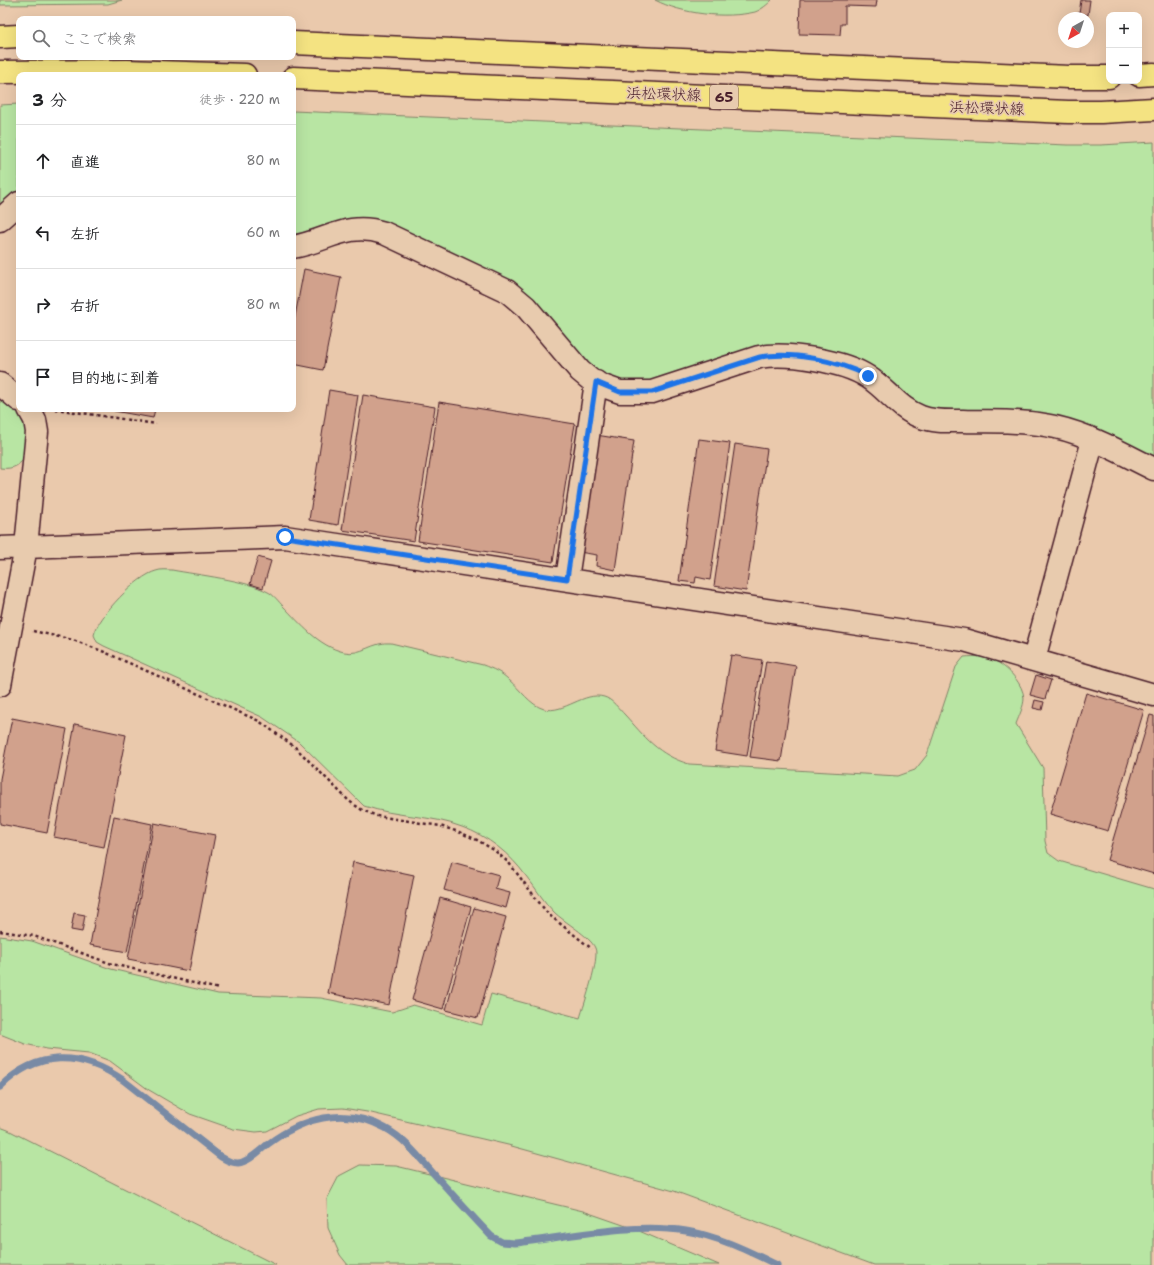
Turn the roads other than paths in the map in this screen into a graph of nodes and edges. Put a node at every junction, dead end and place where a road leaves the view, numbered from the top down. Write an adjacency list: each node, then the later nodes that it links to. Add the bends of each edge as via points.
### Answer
1 (16, 36): 2 (main road)
2 (0, 37)
3 (296, 43): 8 (main road, 65)
4 (0, 72): 5 (main road)
5 (150, 72)
6 (1154, 74): 7 (main road)
7 (1142, 75)
8 (1106, 77)
9 (296, 78): 10 (main road, 浜松環状線 / 65, via 1068,112)
10 (1154, 109)
11 (16, 206): 12 (street)
12 (0, 220)
13 (296, 246): 14 (street, via 358,228 384,233 507,291 526,307 580,371)
14 (596, 382): 18 (street, via 620,392 652,392 760,357 786,355 851,368 868,376 907,411 921,417 936,420 1045,425 1070,430); 22 (street)
15 (0, 384): 16 (street)
16 (16, 397)
17 (31, 412): 20 (street, via 37,432)
18 (1093, 440): 19 (street); 23 (street)
19 (1154, 469)
20 (26, 547): 21 (street); 22 (street, via 285,537); 24 (street)
21 (0, 548)
22 (567, 579): 23 (street, via 928,633)
23 (1034, 659): 25 (street)
24 (0, 685)
25 (1154, 695)

